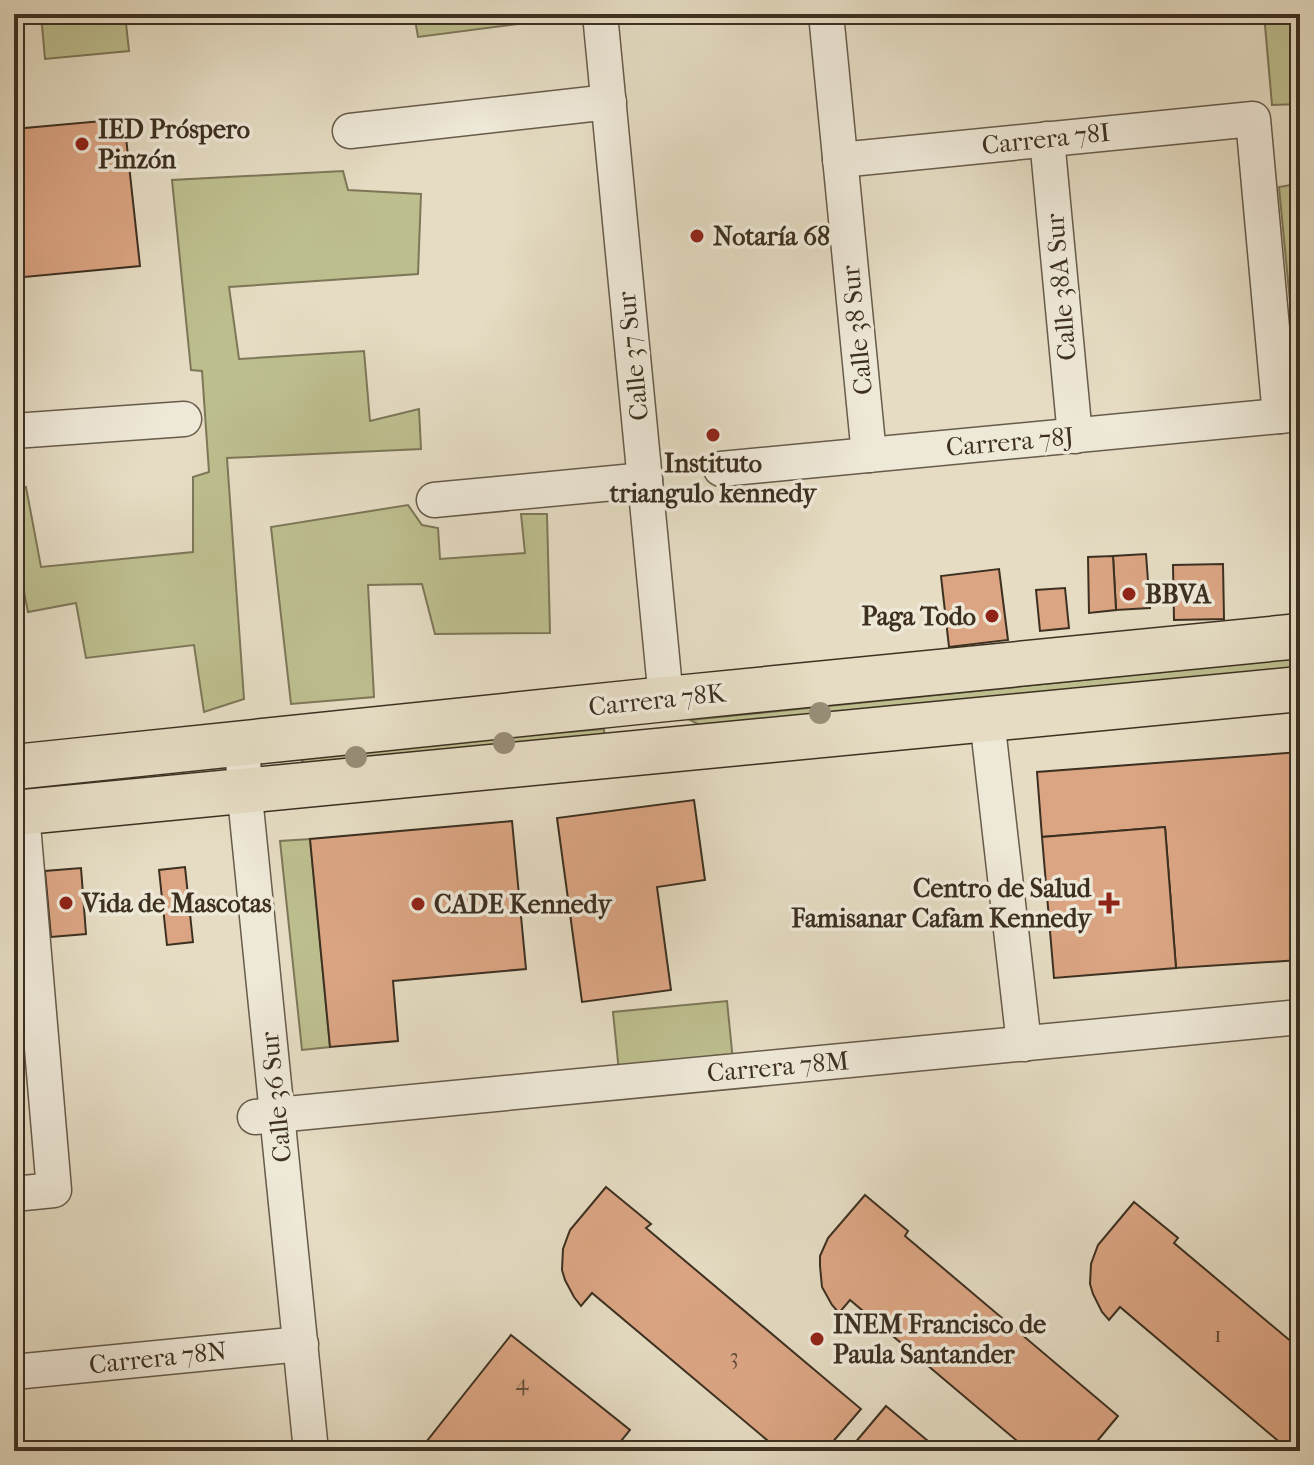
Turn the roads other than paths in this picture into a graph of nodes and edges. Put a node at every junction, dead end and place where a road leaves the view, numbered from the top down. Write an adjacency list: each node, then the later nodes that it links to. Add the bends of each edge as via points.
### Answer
1 (600, 14): 3 (street, Calle 37 Sur)
2 (826, 14): 6 (street, Calle 38 Sur)
3 (609, 102): 4 (street); 13 (street, Calle 37 Sur)
4 (350, 131)
5 (1047, 139): 6 (street, Carrera 78I); 7 (street, Carrera 78I, via 1253,119); 10 (street, Calle 38A Sur)
6 (840, 160): 11 (street, Calle 38 Sur)
7 (1290, 415): 10 (street, Carrera 78J)
8 (184, 419): 9 (street)
9 (14, 431)
10 (1075, 436): 11 (street, Carrera 78J)
11 (869, 455): 12 (street, Carrera 78J)
12 (721, 469)
13 (645, 480): 14 (street); 17 (street, Calle 37 Sur)
14 (434, 500)
15 (1300, 636): 17 (main road, Carrera 78K)
16 (1300, 689): 18 (main road, Carrera 78K)
17 (666, 699): 19 (main road, Carrera 78K); 20 (main road, via 683,729)
18 (987, 719): 20 (main road, Carrera 78K); 26 (street)
19 (230, 744): 21 (main road, Carrera 78K); 22 (street, Calle 36 Sur)
20 (714, 746): 22 (main road, Carrera 78K)
21 (15, 761)
22 (234, 791): 23 (main road, Carrera 78K); 27 (street, Calle 36 Sur)
23 (18, 813): 25 (street)
24 (1300, 1017): 26 (street, Carrera 78M)
25 (27, 1028): 28 (street, via 54,1190)
26 (1024, 1044): 27 (street, Carrera 78M)
27 (267, 1116): 29 (street, Calle 36 Sur)
28 (14, 1194)
29 (289, 1345): 30 (street, Carrera 78N); 31 (street, Calle 36 Sur); 32 (street, Calle 36 Sur)
30 (14, 1372)
31 (288, 1451)
32 (311, 1451)

